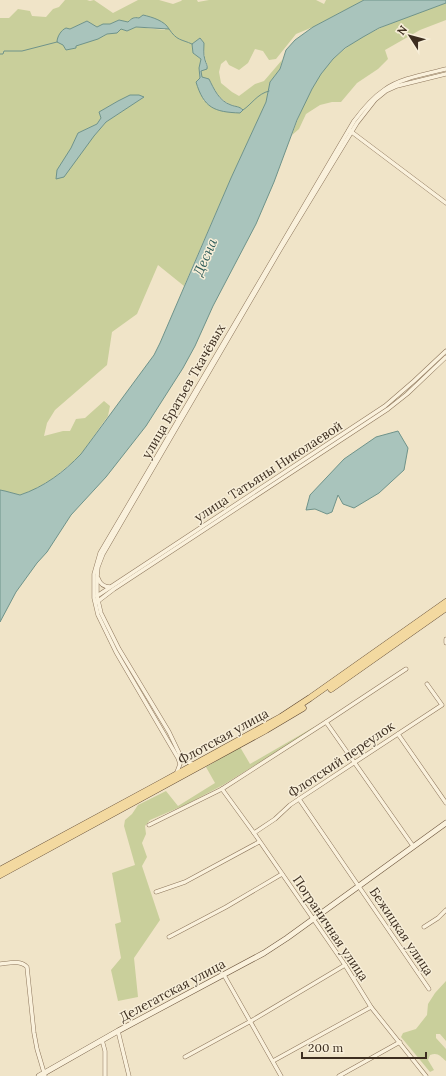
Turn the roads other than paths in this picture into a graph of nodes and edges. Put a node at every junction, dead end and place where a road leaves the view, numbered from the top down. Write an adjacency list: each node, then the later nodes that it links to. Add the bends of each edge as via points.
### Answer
1 (446, 70): 3 (street, улица Братьев Ткачёвых, via 418,76 385,89 363,109)
2 (446, 74): 3 (street, улица Братьев Ткачёвых, via 386,91 370,105)
3 (349, 131): 4 (street); 7 (street, улица Братьев Ткачёвых, via 110,540); 9 (street, улица Братьев Ткачёвых, via 100,553 94,574)
4 (446, 203)
5 (446, 351): 8 (street, улица Татьяны Николаевой, via 385,406)
6 (446, 357): 8 (street, улица Татьяны Николаевой, via 388,409)
7 (97, 574): 8 (street, via 101,584); 9 (street, улица Братьев Ткачёвых)
8 (111, 589): 9 (street, улица Татьяны Николаевой); 11 (street)
9 (96, 597): 11 (street, улица Братьев Ткачёвых)
10 (446, 602): 18 (main road, Флотская улица, via 281,717)
11 (97, 603): 18 (street, улица Братьев Ткачёвых, via 119,649 182,757); 19 (street, улица Братьев Ткачёвых, via 98,615 110,640 178,758 179,770)
12 (446, 608): 30 (main road, Флотская улица, via 285,720)
13 (406, 669): 15 (street)
14 (427, 684): 16 (street, Флотский переулок, via 442,705)
15 (326, 722): 17 (street); 20 (street)
16 (398, 734): 17 (street, Флотский переулок); 22 (street)
17 (355, 762): 21 (street, Флотский переулок); 27 (street)
18 (194, 764): 19 (main road, Флотская улица)
19 (175, 775): 28 (main road, Флотская улица)
20 (222, 789): 24 (street); 25 (street, Пограничная улица)
21 (300, 799): 25 (street, Флотский переулок); 31 (street)
22 (446, 803)
23 (446, 823): 27 (street, Бежицкая улица)
24 (149, 825)
25 (254, 833): 26 (street, Пограничная улица)
26 (259, 842): 29 (street, Пограничная улица); 32 (street, via 186,882)
27 (413, 846): 31 (street, Бежицкая улица)
28 (0, 870)
29 (282, 874): 34 (street, Пограничная улица); 36 (street)
30 (0, 875)
31 (358, 886): 34 (street, Бежицкая улица); 40 (street, Бежицкая улица)
32 (156, 892)
33 (446, 910): 35 (street)
34 (313, 919): 38 (street, Пограничная улица); 39 (street, Делегатская улица, via 264,953)
35 (424, 927)
36 (169, 936)
37 (0, 964): 48 (street, via 19,962 27,968 37,1049)
38 (345, 965): 41 (street, Пограничная улица); 42 (street)
39 (224, 975): 42 (street); 43 (street, Делегатская улица)
40 (429, 989)
41 (371, 1007): 45 (street, Пограничная улица); 47 (street)
42 (251, 1021): 46 (street); 47 (street)
43 (118, 1031): 44 (street, Делегатская улица); 51 (street)
44 (102, 1040): 48 (street, Делегатская улица); 50 (street, via 105,1050)
45 (400, 1042): 53 (street); 54 (street, Пограничная улица)
46 (185, 1057)
47 (273, 1061): 52 (street)
48 (45, 1074): 49 (street, Делегатская улица)
49 (39, 1076)
50 (105, 1076)
51 (129, 1076)
52 (281, 1076)
53 (339, 1076)
54 (426, 1076)

